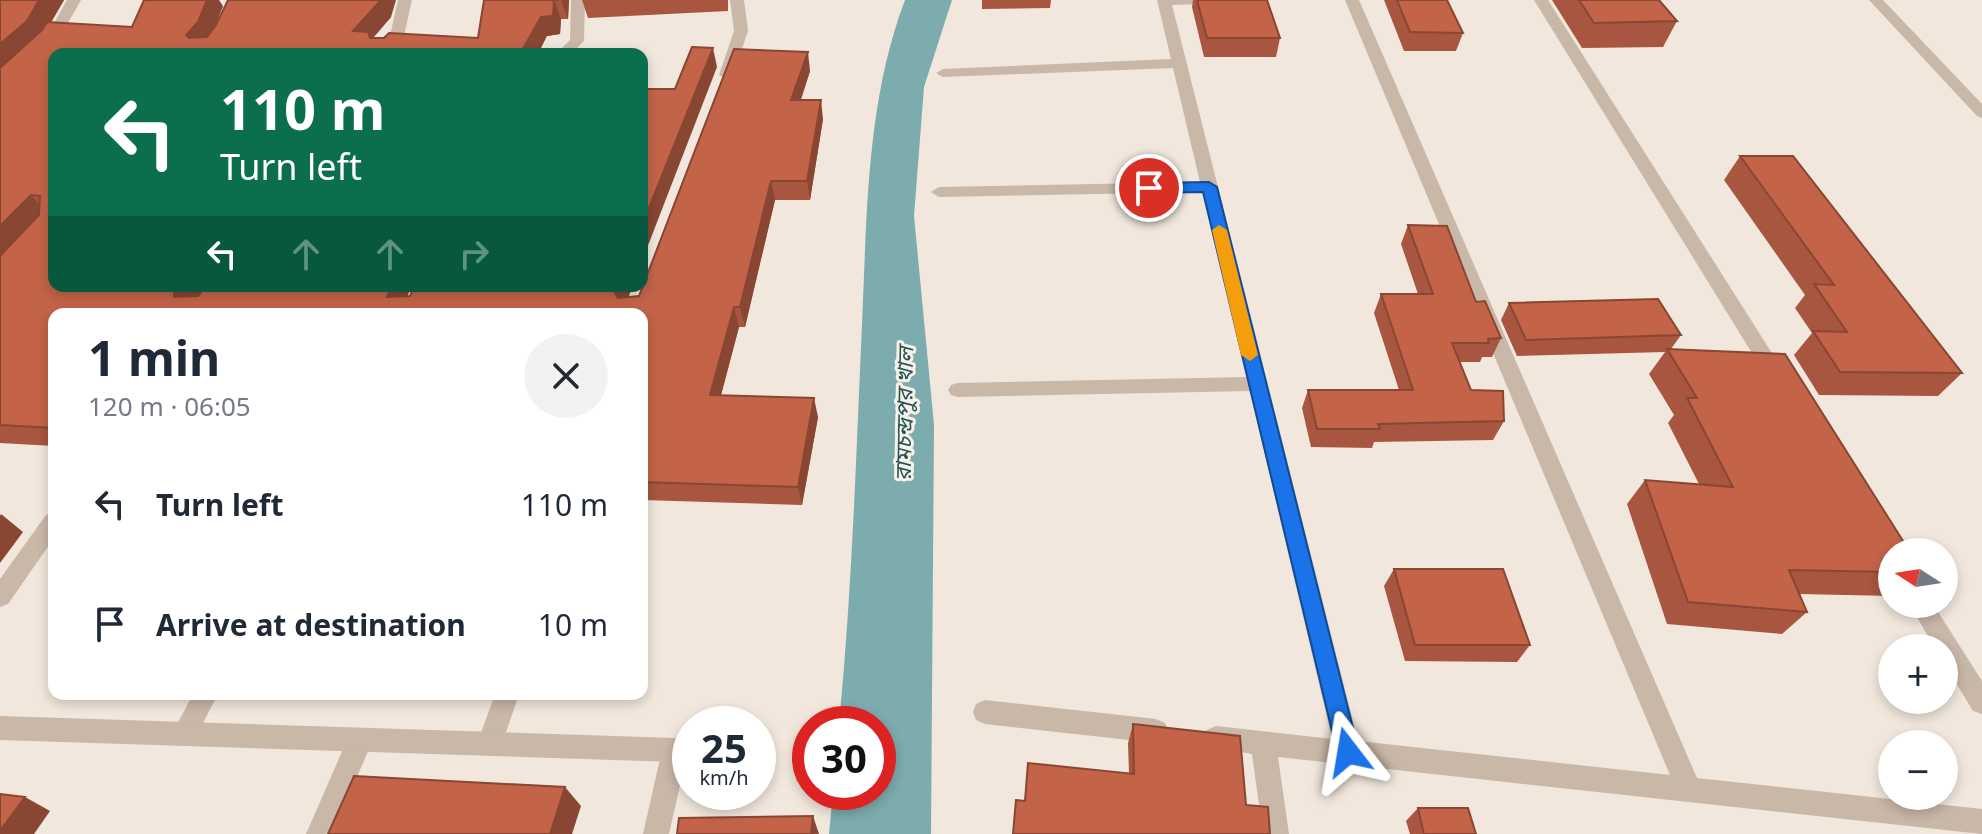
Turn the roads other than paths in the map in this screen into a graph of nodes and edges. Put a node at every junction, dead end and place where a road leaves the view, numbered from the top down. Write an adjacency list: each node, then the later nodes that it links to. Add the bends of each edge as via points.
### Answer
1 (74, 0): 12 (street)
2 (405, 0): 10 (street)
3 (578, 0): 11 (street, via 577,41)
4 (737, 0): 15 (street, via 741,31)
5 (1204, 0): 9 (street)
6 (1352, 0): 35 (street)
7 (1541, 0): 20 (street)
8 (1876, 0): 16 (street)
9 (1164, 1): 13 (street)
10 (390, 48)
11 (569, 48)
12 (39, 53)
13 (1179, 63): 14 (street); 17 (street)
14 (943, 73)
15 (722, 87)
16 (1982, 113)
17 (1209, 187): 18 (street); 19 (street)
18 (939, 192)
19 (1257, 384): 21 (street); 34 (street)
20 (1783, 387)
21 (958, 390)
22 (48, 529): 23 (street)
23 (0, 597)
24 (1929, 618): 27 (street)
25 (203, 700): 30 (street)
26 (505, 700): 33 (street)
27 (1982, 703)
28 (985, 712): 32 (street)
29 (0, 728): 30 (street)
30 (184, 734): 31 (street)
31 (360, 740): 33 (street); 37 (street)
32 (1263, 743): 34 (street); 39 (street)
33 (490, 744): 38 (street, via 675,750)
34 (1348, 752): 35 (street)
35 (1689, 790): 36 (street)
36 (1982, 822)
37 (319, 834)
38 (656, 834)
39 (1276, 834)

